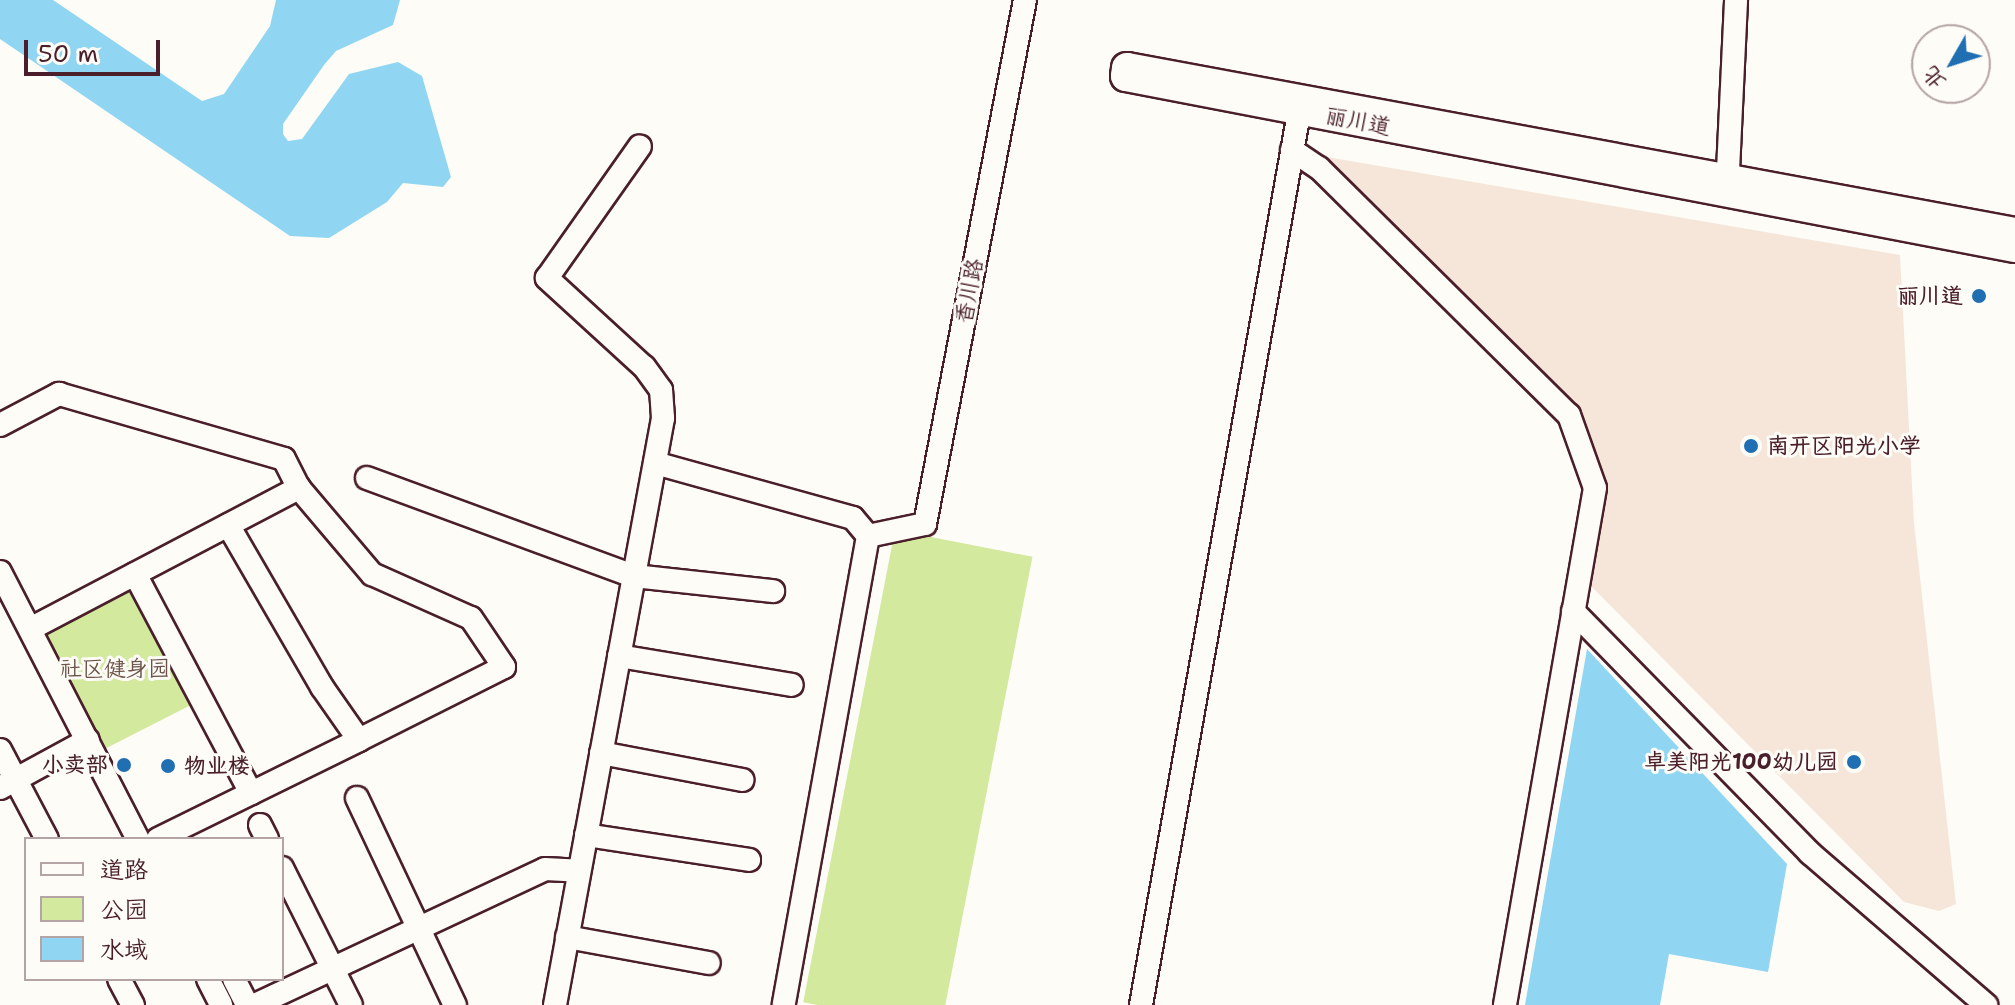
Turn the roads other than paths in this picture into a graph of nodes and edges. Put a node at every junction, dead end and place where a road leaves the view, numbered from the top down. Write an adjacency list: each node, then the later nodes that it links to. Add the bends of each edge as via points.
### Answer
1 (1025, 0): 15 (street, 香川路, via 925,524)
2 (1736, 0): 7 (street)
3 (1126, 72): 4 (street, 丽川道)
4 (1300, 105): 6 (street); 7 (street, 丽川道)
5 (640, 146): 11 (street, via 547,278 644,367 661,390 663,418)
6 (1292, 150): 20 (street, via 1319,168 1569,415 1595,488); 54 (street)
7 (1727, 186): 8 (street, 丽川道); 9 (street, 丽川道)
8 (2015, 233)
9 (2015, 247)
10 (0, 425): 13 (street, via 59,394 284,459)
11 (655, 463): 15 (street, via 853,518); 18 (street)
12 (367, 478): 18 (street)
13 (299, 488): 14 (street); 25 (street, via 372,574 471,618 504,667)
14 (228, 525): 17 (street); 25 (street, via 322,687)
15 (868, 536): 53 (street)
16 (0, 572): 21 (street)
17 (135, 574): 21 (street); 30 (street)
18 (634, 576): 19 (street); 22 (street)
19 (773, 591)
20 (1573, 611): 55 (street); 56 (street, via 1810,853)
21 (30, 629): 24 (street)
22 (619, 656): 23 (street); 27 (street)
23 (792, 685)
24 (88, 740): 29 (street); 34 (street)
25 (359, 740): 30 (street)
26 (0, 750): 29 (street)
27 (601, 753): 28 (street); 32 (street)
28 (742, 780)
29 (8, 783): 33 (street)
30 (251, 793): 35 (street)
31 (357, 798): 39 (street)
32 (586, 835): 36 (street); 37 (street)
33 (46, 837)
34 (137, 837)
35 (162, 837)
36 (749, 860)
37 (579, 871): 39 (street, via 545,869); 40 (street)
38 (284, 872): 42 (street)
39 (422, 927): 42 (street); 51 (street)
40 (567, 937): 41 (street); 52 (street)
41 (709, 963)
42 (333, 968): 49 (street); 50 (street)
43 (120, 981): 46 (street)
44 (209, 981): 47 (street)
45 (235, 981): 48 (street)
46 (133, 1005)
47 (221, 1005)
48 (247, 1005)
49 (255, 1005)
50 (351, 1005)
51 (455, 1005)
52 (555, 1005)
53 (784, 1005)
54 (1141, 1005)
55 (1505, 1005)
56 (1986, 1005)

